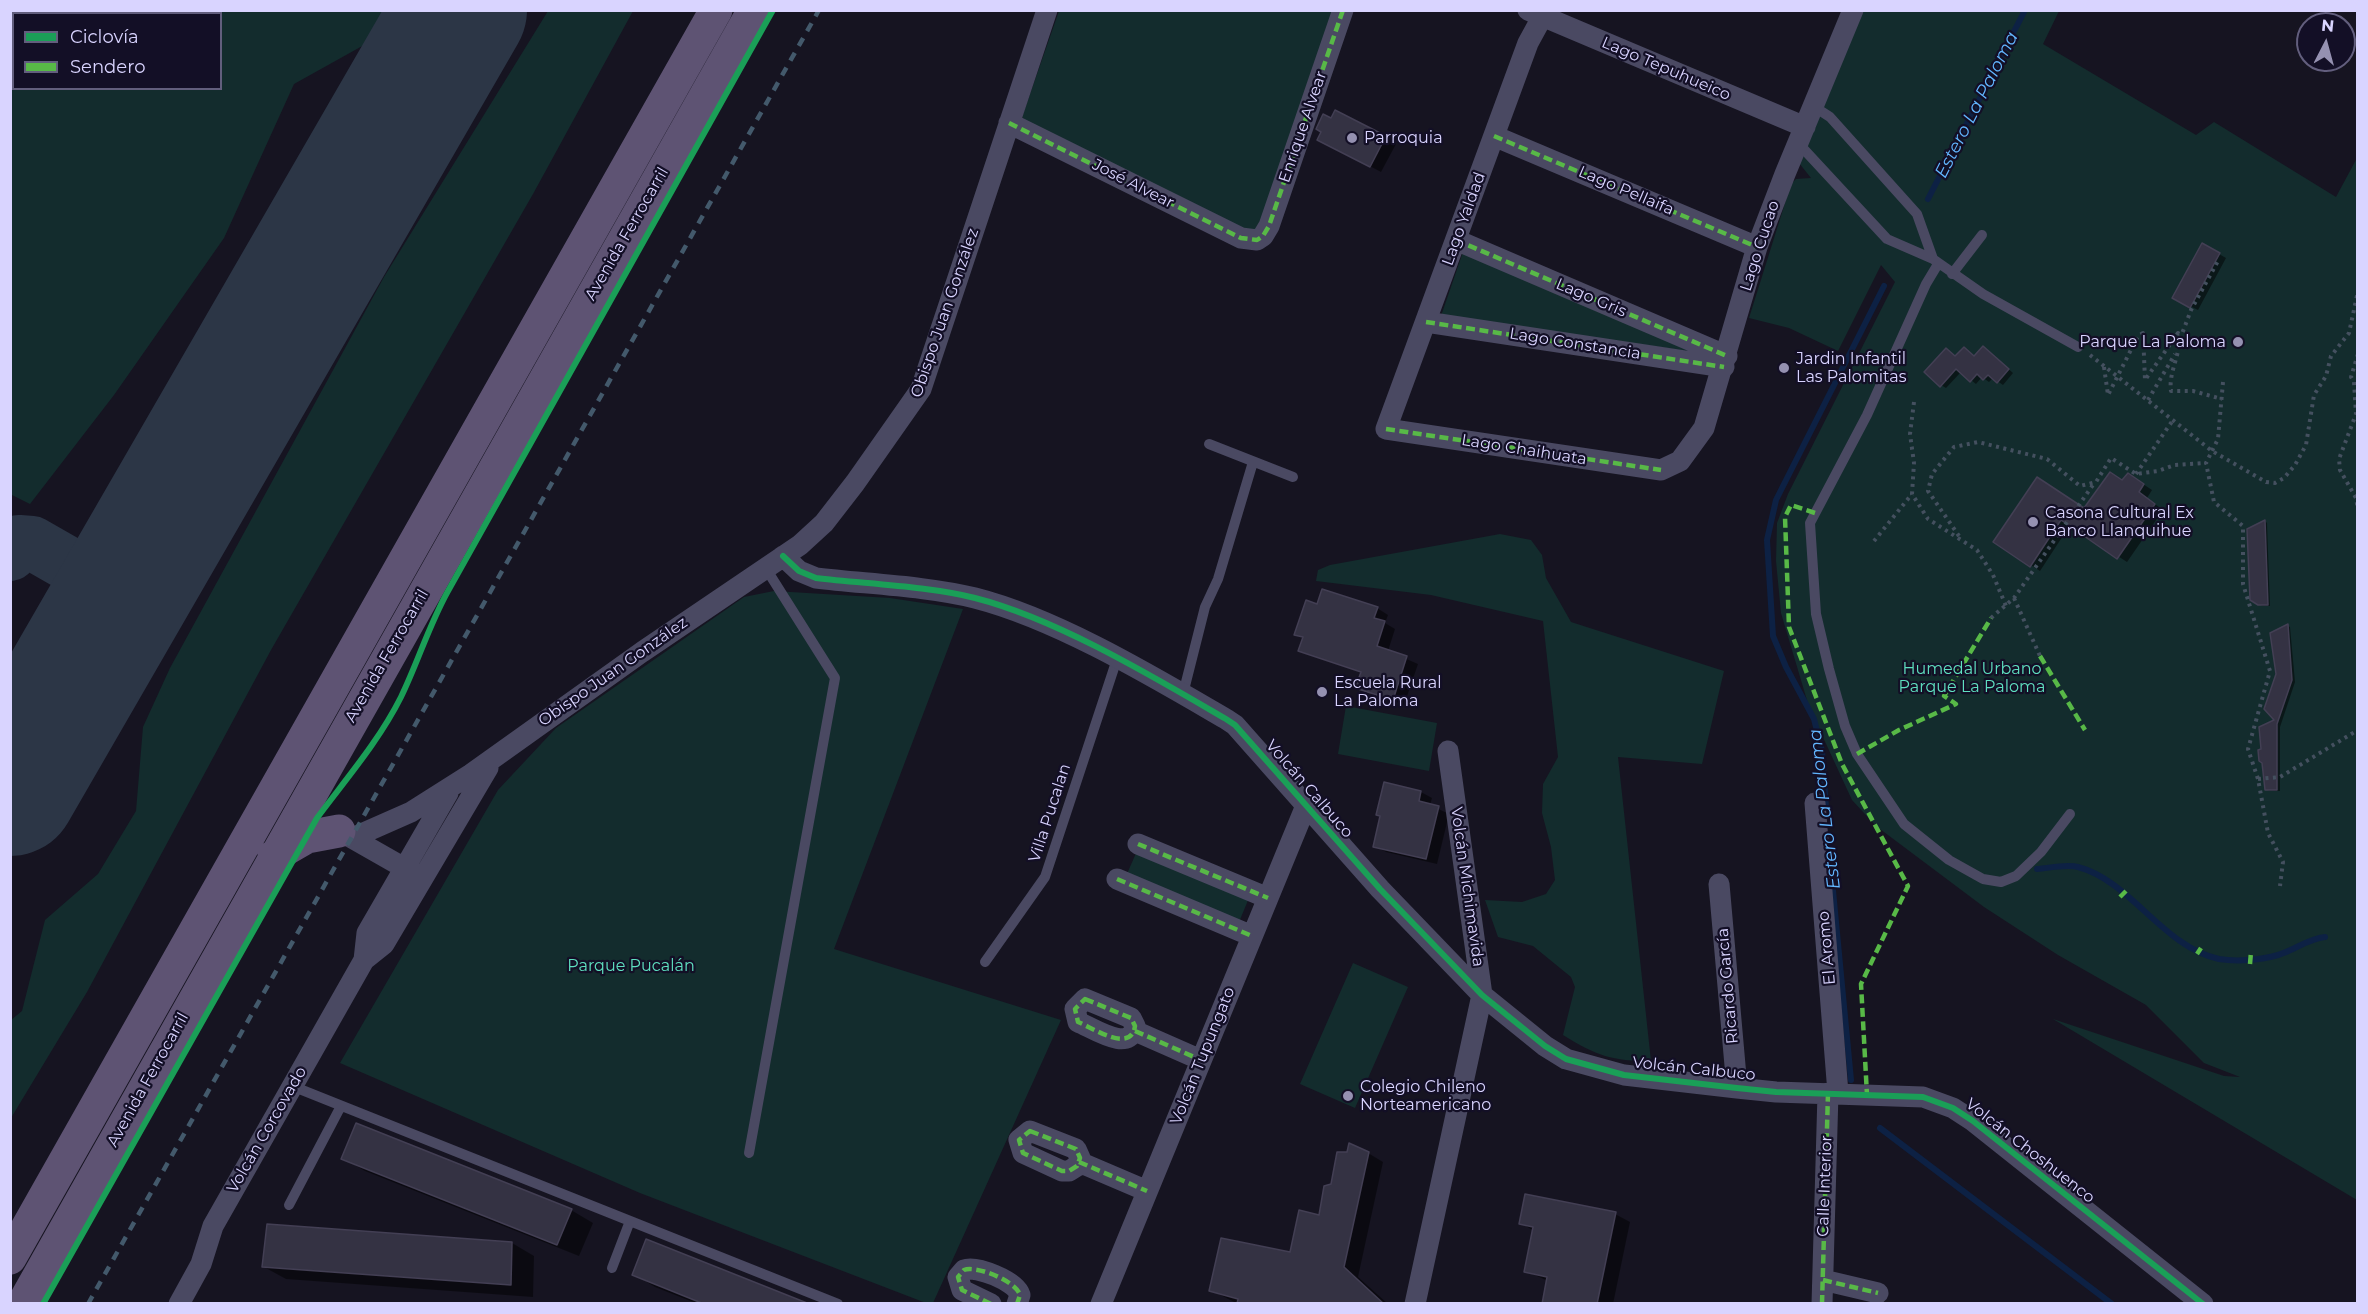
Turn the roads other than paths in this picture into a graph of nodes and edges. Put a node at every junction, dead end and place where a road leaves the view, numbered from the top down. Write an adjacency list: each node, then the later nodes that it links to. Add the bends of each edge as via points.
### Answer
1 (716, 10): 31 (main road, Avenida Ferrocarril)
2 (754, 10): 34 (main road, Avenida Ferrocarril)
3 (1047, 10): 8 (street, Obispo Juan González)
4 (1343, 10): 12 (street, Enrique Alvear, via 1269,226)
5 (1853, 10): 7 (street, Lago Cucao)
6 (1539, 13): 9 (street, Lago Tepuhueico); 10 (street, Lago Yaldad)
7 (1813, 106): 9 (street, Lago Cucao); 15 (lane, via 1830,117 1917,214)
8 (1010, 123): 12 (street, José Alvear, via 1240,238); 25 (street, Obispo Juan González, via 916,400 824,523)
9 (1801, 135): 14 (street, Lago Cucao); 15 (lane, via 1887,239)
10 (1494, 136): 13 (street, Lago Yaldad); 14 (street, Lago Pellaifa)
11 (1982, 235): 16 (lane)
12 (1257, 240)
13 (1456, 240): 17 (street, Lago Yaldad); 19 (street, Lago Gris)
14 (1757, 247): 19 (street, Lago Cucao)
15 (1935, 262): 16 (lane); 35 (lane, via 1867,415 1810,523 1816,614 1826,658 1857,754 1904,824 1949,860 1983,879 2001,882 2016,876 2041,852)
16 (1952, 274): 18 (lane)
17 (1426, 322): 19 (street, Lago Constancia); 20 (street, Lago Yaldad)
18 (2078, 347)
19 (1725, 361): 23 (street, Lago Cucao, via 1711,411 1698,438 1680,461)
20 (1386, 429): 23 (street, Lago Chaihuata)
21 (1209, 444): 22 (lane)
22 (1253, 462): 24 (lane); 27 (lane, via 1218,579 1205,607)
23 (1661, 470)
24 (1293, 477)
25 (774, 562): 26 (street, Volcán Calbuco, via 816,578 976,598 1018,612); 29 (street, Obispo Juan González); 53 (lane, via 835,678)
26 (1117, 659): 27 (street, Volcán Calbuco); 44 (lane, Villa Pucalan, via 1045,877)
27 (1183, 694): 33 (street, Volcán Calbuco, via 1235,725)
28 (1448, 751): 45 (street, Volcán Michimavida)
29 (500, 753): 30 (street, Obispo Juan González); 39 (street, Obispo Juan González)
30 (454, 785): 36 (street, Obispo Juan González, via 411,812); 39 (street, Obispo Juan González)
31 (271, 792): 34 (main road); 58 (main road, Avenida Ferrocarril)
32 (1815, 803): 51 (street, El Aromo)
33 (1305, 808): 42 (street, Volcán Tupungato); 45 (street, Volcán Calbuco)
34 (301, 809): 36 (street); 38 (main road, Avenida Ferrocarril)
35 (2070, 814)
36 (345, 834): 38 (main road, via 307,837); 39 (street)
37 (1138, 844): 42 (street)
38 (274, 856): 63 (main road, Avenida Ferrocarril)
39 (413, 873): 48 (street, Volcán Corcovado, via 367,933 363,960)
40 (1117, 879): 43 (street)
41 (1719, 884): 49 (street, Ricardo García)
42 (1268, 898): 43 (street, Volcán Tupungato)
43 (1252, 936): 47 (street, Volcán Tupungato)
44 (985, 962)
45 (1482, 995): 49 (street, Volcán Calbuco, via 1545,1046 1579,1064 1624,1075); 68 (street, Volcán Michimavida)
46 (1135, 1031): 47 (street)
47 (1201, 1060): 55 (street, Volcán Tupungato)
48 (292, 1086): 52 (lane); 64 (street, Volcán Corcovado, via 213,1226 201,1264)
49 (1737, 1088): 50 (street, Volcán Calbuco)
50 (1776, 1092): 51 (street, Volcán Choshuenco)
51 (1833, 1093): 60 (street, Calle Interior); 70 (street, Volcán Choshuenco, via 1923,1097 1953,1108)
52 (340, 1106): 56 (lane); 57 (lane)
53 (749, 1153)
54 (1079, 1162): 55 (street)
55 (1147, 1191): 67 (street, Volcán Tupungato)
56 (289, 1206)
57 (630, 1221): 59 (lane); 65 (lane)
58 (10, 1258)
59 (612, 1268)
60 (1823, 1280): 61 (street); 69 (street, Calle Interior)
61 (1878, 1293)
62 (1021, 1302): 66 (street, via 1012,1283 974,1268 964,1270 958,1277 962,1290)
63 (22, 1304)
64 (179, 1304)
65 (838, 1304)
66 (992, 1304)
67 (1101, 1304)
68 (1414, 1304)
69 (1822, 1304)
70 (2203, 1304)

